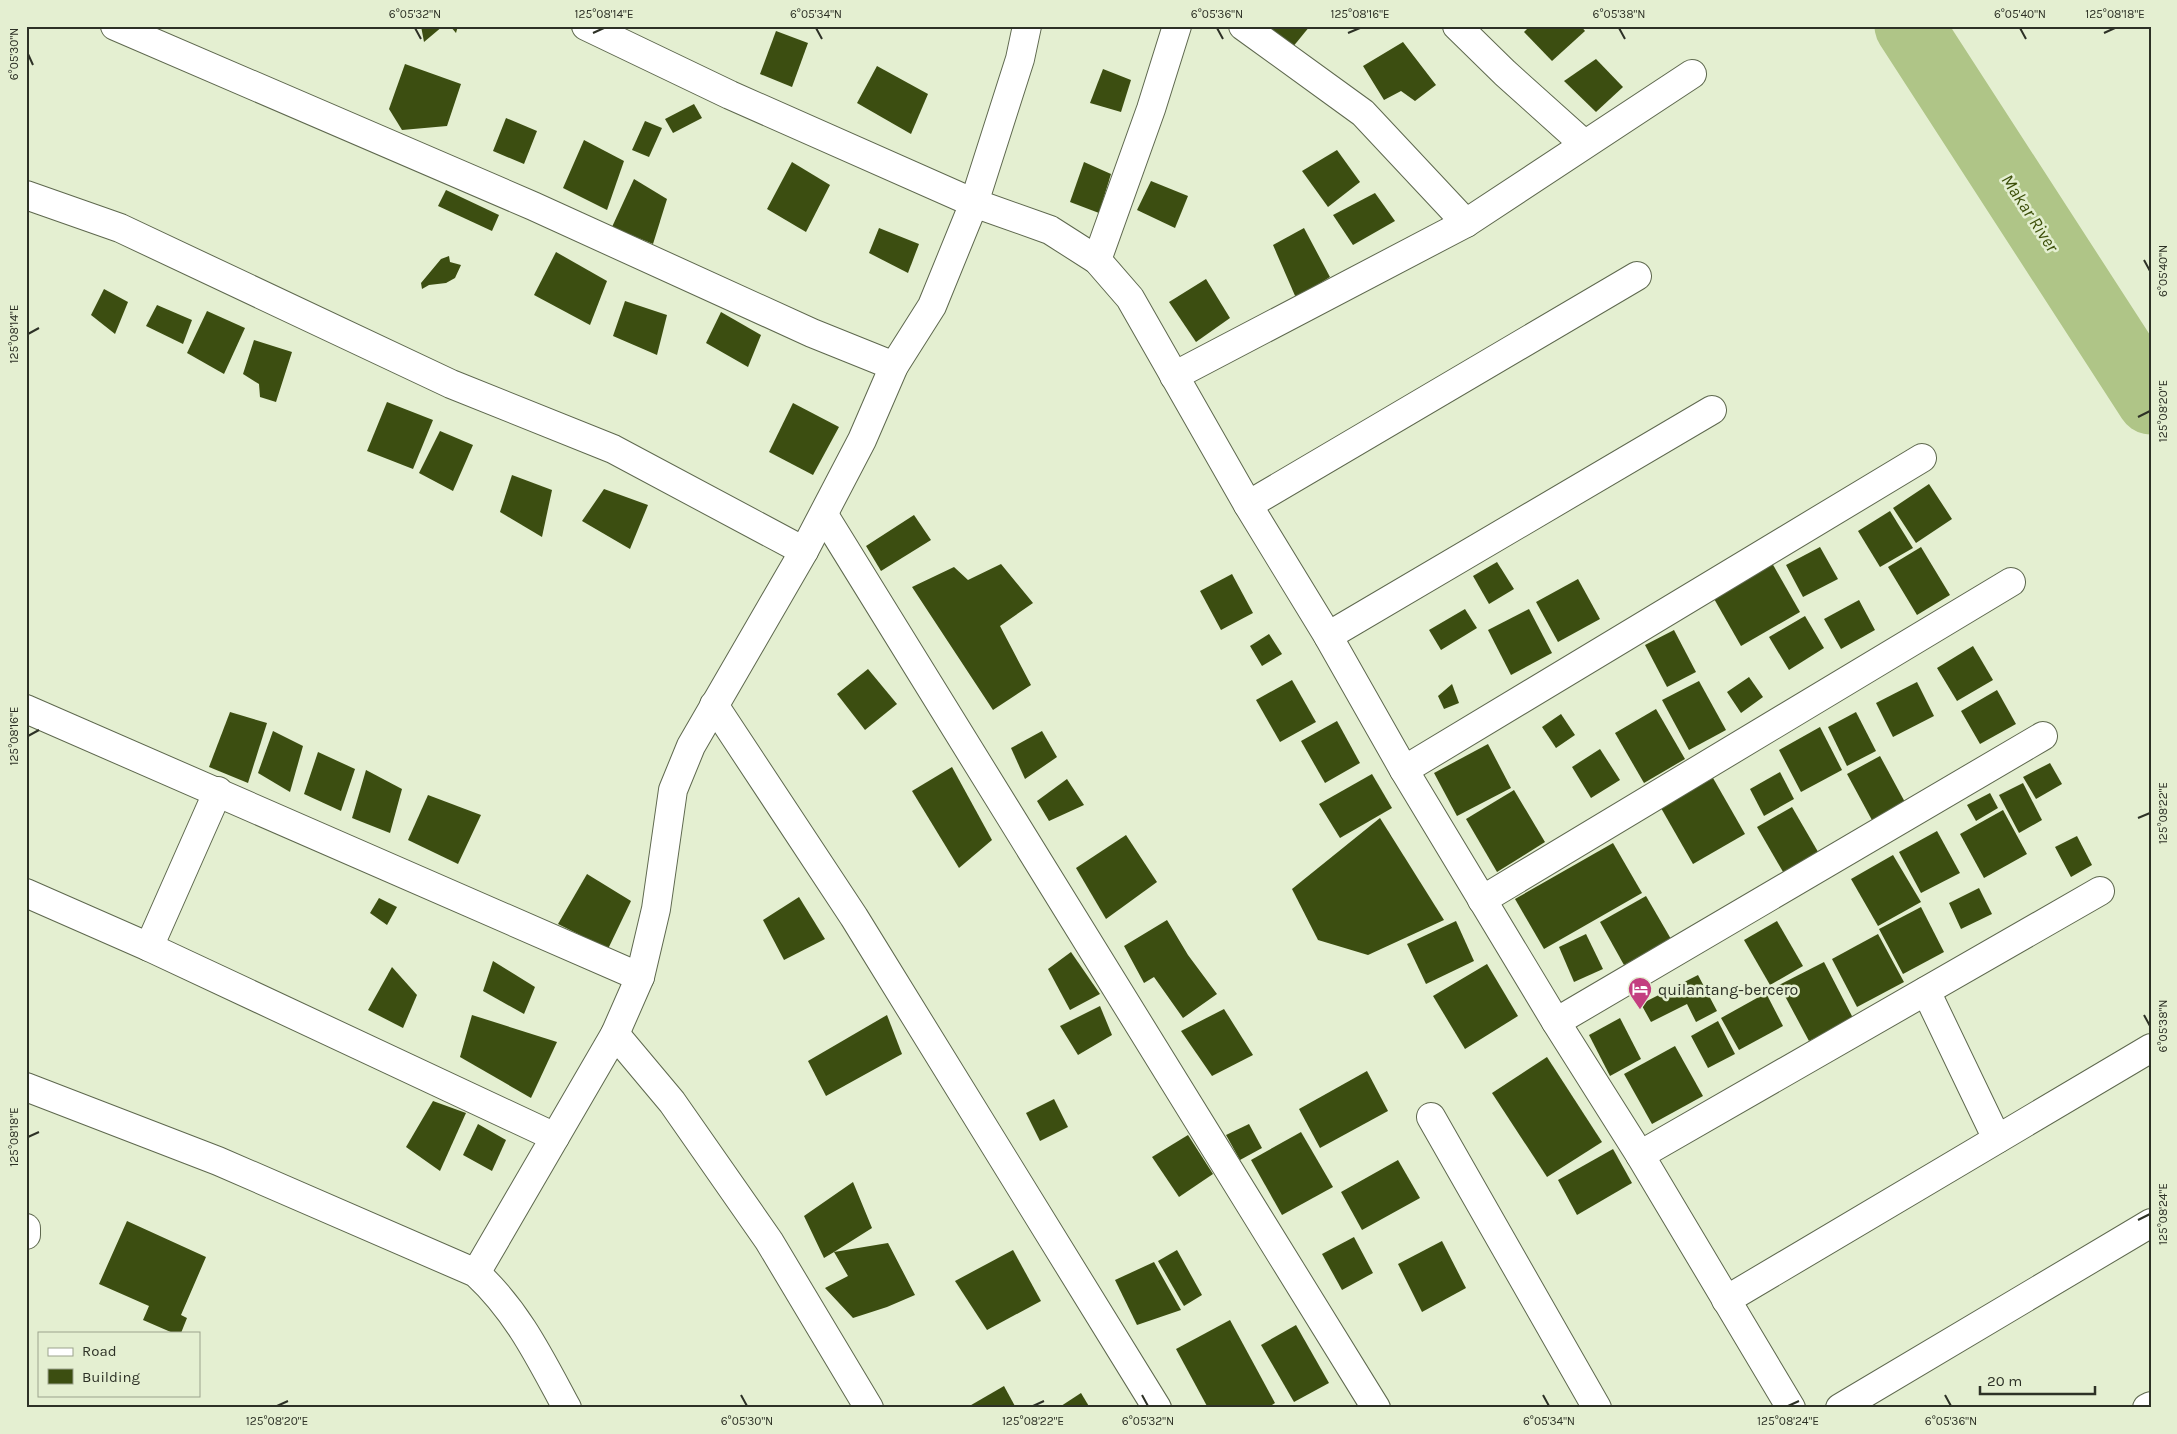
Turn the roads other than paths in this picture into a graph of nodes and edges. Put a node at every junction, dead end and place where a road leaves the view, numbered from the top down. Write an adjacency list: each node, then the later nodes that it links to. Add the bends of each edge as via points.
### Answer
1 (115, 26): 14 (street, via 533,206 812,333)
2 (586, 26): 10 (street, via 730,96)
3 (1028, 26): 10 (street)
4 (1177, 26): 12 (street)
5 (1243, 26): 11 (street, via 1363,113)
6 (1457, 26): 8 (street)
7 (1692, 74): 8 (street)
8 (1584, 144): 11 (street)
9 (26, 195): 20 (street, via 120,228 451,384 613,449)
10 (974, 203): 12 (street, via 1050,230); 14 (street, via 932,306)
11 (1466, 223): 15 (street)
12 (1097, 260): 15 (street, via 1130,298)
13 (1637, 276): 18 (street)
14 (894, 366): 19 (street, via 862,440)
15 (1174, 376): 18 (street)
16 (1712, 410): 22 (street)
17 (1922, 458): 26 (street)
18 (1248, 505): 22 (street)
19 (824, 515): 20 (street); 51 (street)
20 (804, 551): 23 (street)
21 (2011, 582): 30 (street)
22 (1328, 636): 26 (street)
23 (714, 706): 32 (street, via 691,746 673,790 656,909); 50 (street, via 854,917)
24 (26, 709): 27 (street)
25 (2043, 736): 34 (street)
26 (1404, 770): 30 (street)
27 (218, 791): 31 (street); 32 (street)
28 (2100, 891): 33 (street)
29 (26, 893): 31 (street)
30 (1482, 900): 34 (street)
31 (148, 947): 39 (street)
32 (640, 977): 35 (street)
33 (1926, 991): 40 (street); 41 (street)
34 (1556, 1022): 41 (street)
35 (614, 1034): 39 (street); 49 (street, via 672,1102 769,1241)
36 (2151, 1048): 40 (street)
37 (26, 1087): 45 (street, via 218,1161)
38 (1431, 1117): 52 (street)
39 (555, 1137): 45 (street)
40 (1997, 1139): 46 (street)
41 (1640, 1155): 46 (street)
42 (2151, 1223): 54 (street)
43 (26, 1228): 44 (street)
44 (26, 1235)
45 (476, 1273): 48 (street, via 498,1293 531,1341)
46 (1726, 1300): 53 (street)
47 (2151, 1406): 55 (street)
48 (567, 1408)
49 (869, 1408)
50 (1157, 1408)
51 (1376, 1408)
52 (1597, 1408)
53 (1791, 1408)
54 (1840, 1408)
55 (2147, 1408)

